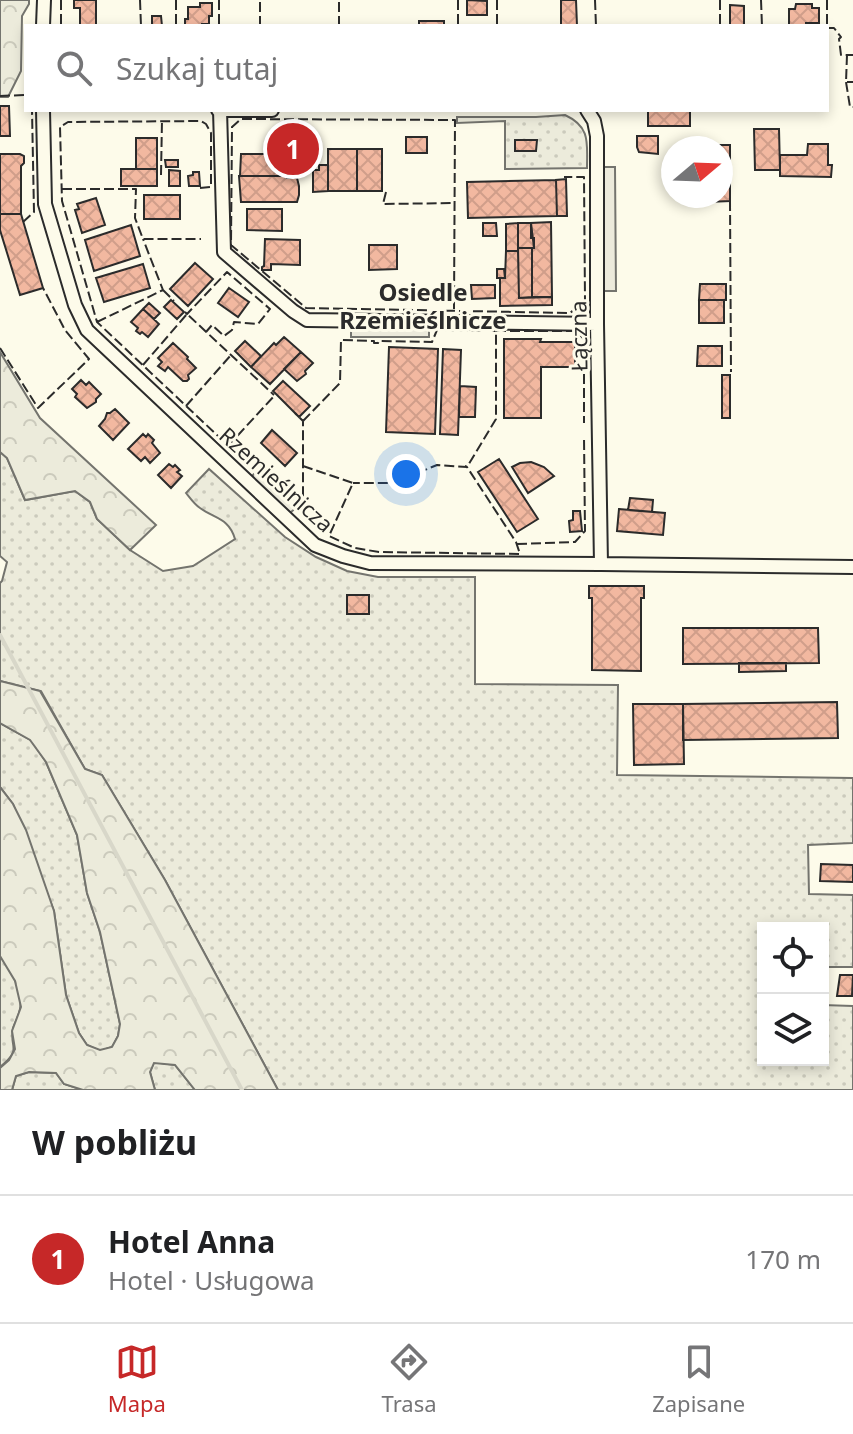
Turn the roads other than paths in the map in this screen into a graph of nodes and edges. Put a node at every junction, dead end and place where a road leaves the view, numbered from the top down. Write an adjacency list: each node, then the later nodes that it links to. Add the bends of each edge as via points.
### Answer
1 (44, 0): 2 (street)
2 (43, 24)
3 (43, 112): 7 (street, Rzemieślnicza, via 45,204 87,330 315,545 370,563)
4 (219, 112): 6 (street, via 224,252 307,320)
5 (588, 112): 6 (street, Łączna, via 597,136)
6 (597, 324): 7 (street, Łączna)
7 (601, 564): 8 (street, Rzemieślnicza)
8 (853, 567)

